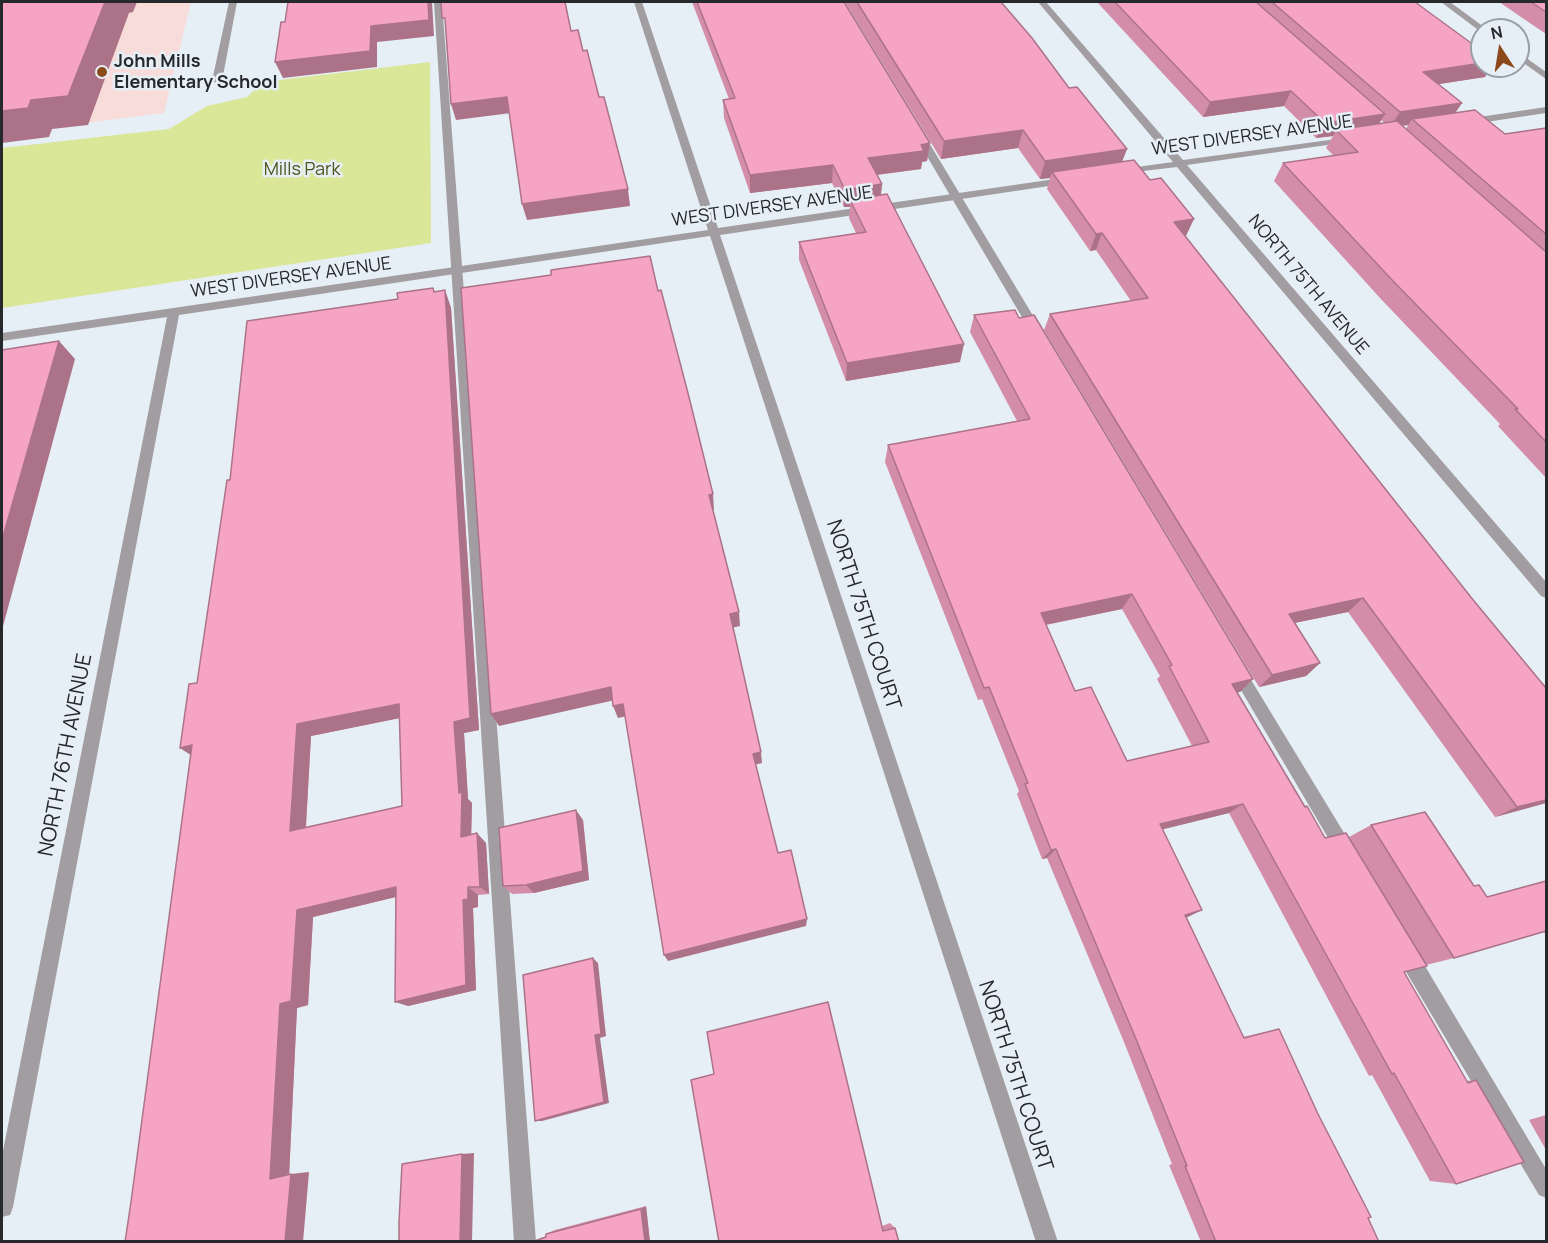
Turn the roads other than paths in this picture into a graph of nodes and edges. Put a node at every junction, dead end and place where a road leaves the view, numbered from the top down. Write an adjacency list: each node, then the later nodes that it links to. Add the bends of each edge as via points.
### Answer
1 (234, 2): 9 (street)
2 (438, 2): 19 (street)
3 (638, 2): 18 (street, NORTH 75TH COURT)
4 (1042, 2): 14 (street, NORTH 75TH AVENUE)
5 (1445, 2): 6 (street)
6 (1470, 20)
7 (1530, 64): 8 (street)
8 (1546, 75)
9 (217, 81)
10 (1546, 110): 11 (street)
11 (1456, 123)
12 (913, 125): 17 (street)
13 (1365, 136): 14 (street, WEST DIVERSEY AVENUE)
14 (1181, 164): 15 (street, WEST DIVERSEY AVENUE); 23 (street, NORTH 75TH AVENUE)
15 (1110, 174)
16 (1086, 178): 17 (street, WEST DIVERSEY AVENUE)
17 (956, 197): 18 (street, WEST DIVERSEY AVENUE); 22 (street)
18 (714, 232): 19 (street, WEST DIVERSEY AVENUE); 30 (street, NORTH 75TH COURT)
19 (456, 270): 20 (street, WEST DIVERSEY AVENUE); 29 (street)
20 (174, 312): 21 (street, WEST DIVERSEY AVENUE); 28 (street, NORTH 76TH AVENUE)
21 (2, 337)
22 (1047, 350)
23 (1546, 592)
24 (1230, 657): 25 (street)
25 (1352, 861)
26 (1400, 943): 27 (street)
27 (1546, 1188)
28 (2, 1208)
29 (525, 1242)
30 (1047, 1242)

